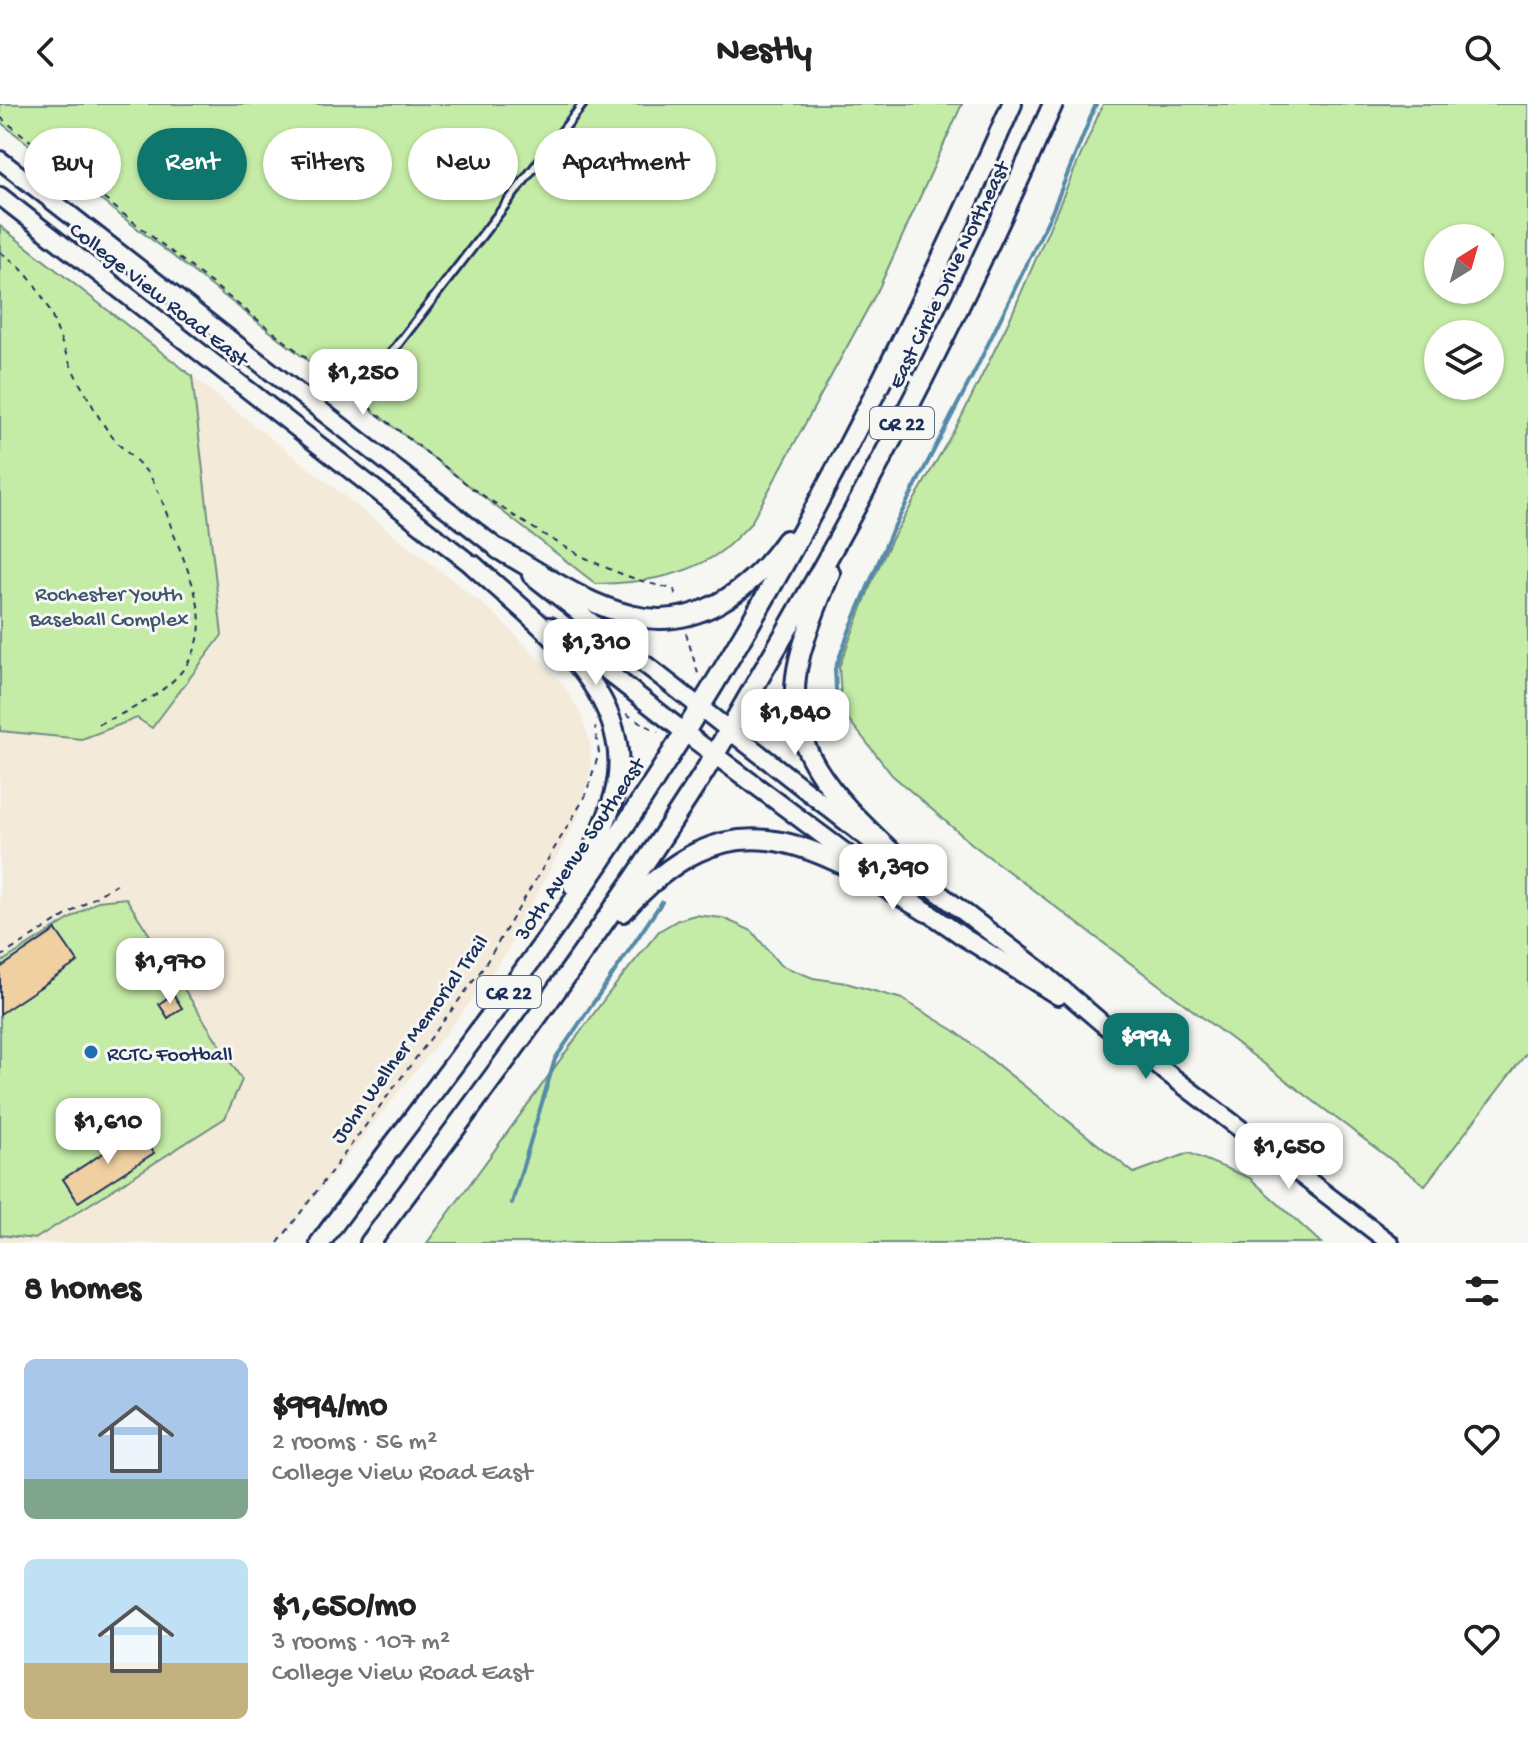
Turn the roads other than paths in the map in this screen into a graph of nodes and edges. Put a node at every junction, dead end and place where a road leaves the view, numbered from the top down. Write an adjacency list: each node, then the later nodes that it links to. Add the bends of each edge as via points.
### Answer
1 (583, 104): 7 (lane)
2 (1012, 104): 6 (main road, East Circle Drive Northeast / CR 22)
3 (1053, 104): 8 (main road, East Circle Drive Northeast / CR 22)
4 (0, 160): 11 (main road, College View Road East)
5 (0, 196): 12 (main road, College View Road East)
6 (889, 366): 8 (lane); 9 (main road, East Circle Drive Northeast / CR 22)
7 (376, 373)
8 (922, 383): 10 (main road, East Circle Drive Northeast / CR 22)
9 (840, 462): 11 (main road, via 756,577 725,601 682,616 640,617 614,611); 13 (main road, East Circle Drive Northeast / CR 22, via 736,647)
10 (851, 520): 15 (main road, East Circle Drive Northeast / CR 22); 17 (main road, via 799,659 796,715 807,753 823,780)
11 (498, 549): 13 (main road, College View Road East)
12 (473, 565): 14 (main road, College View Road East); 19 (main road, via 580,666 610,716 619,761 614,797)
13 (693, 704): 14 (main road, 30th Avenue Southeast / CR 22); 15 (main road, College View Road East)
14 (678, 727): 16 (main road, College View Road East); 19 (main road, 30th Avenue Southeast / CR 22, via 599,865)
15 (729, 731): 16 (main road, East Circle Drive Northeast / CR 22); 17 (main road, College View Road East)
16 (714, 755): 18 (main road, College View Road East); 20 (main road, CR 22)
17 (914, 874): 21 (main road, College View Road East)
18 (927, 912): 20 (main road, via 799,845 768,839 722,841 693,853 652,882); 21 (main road, College View Road East)
19 (530, 962): 22 (main road, 30th Avenue Southeast / CR 22)
20 (557, 991): 23 (main road, CR 22)
21 (1103, 1024): 24 (main road, College View Road East)
22 (320, 1243)
23 (370, 1243)
24 (1390, 1243)

